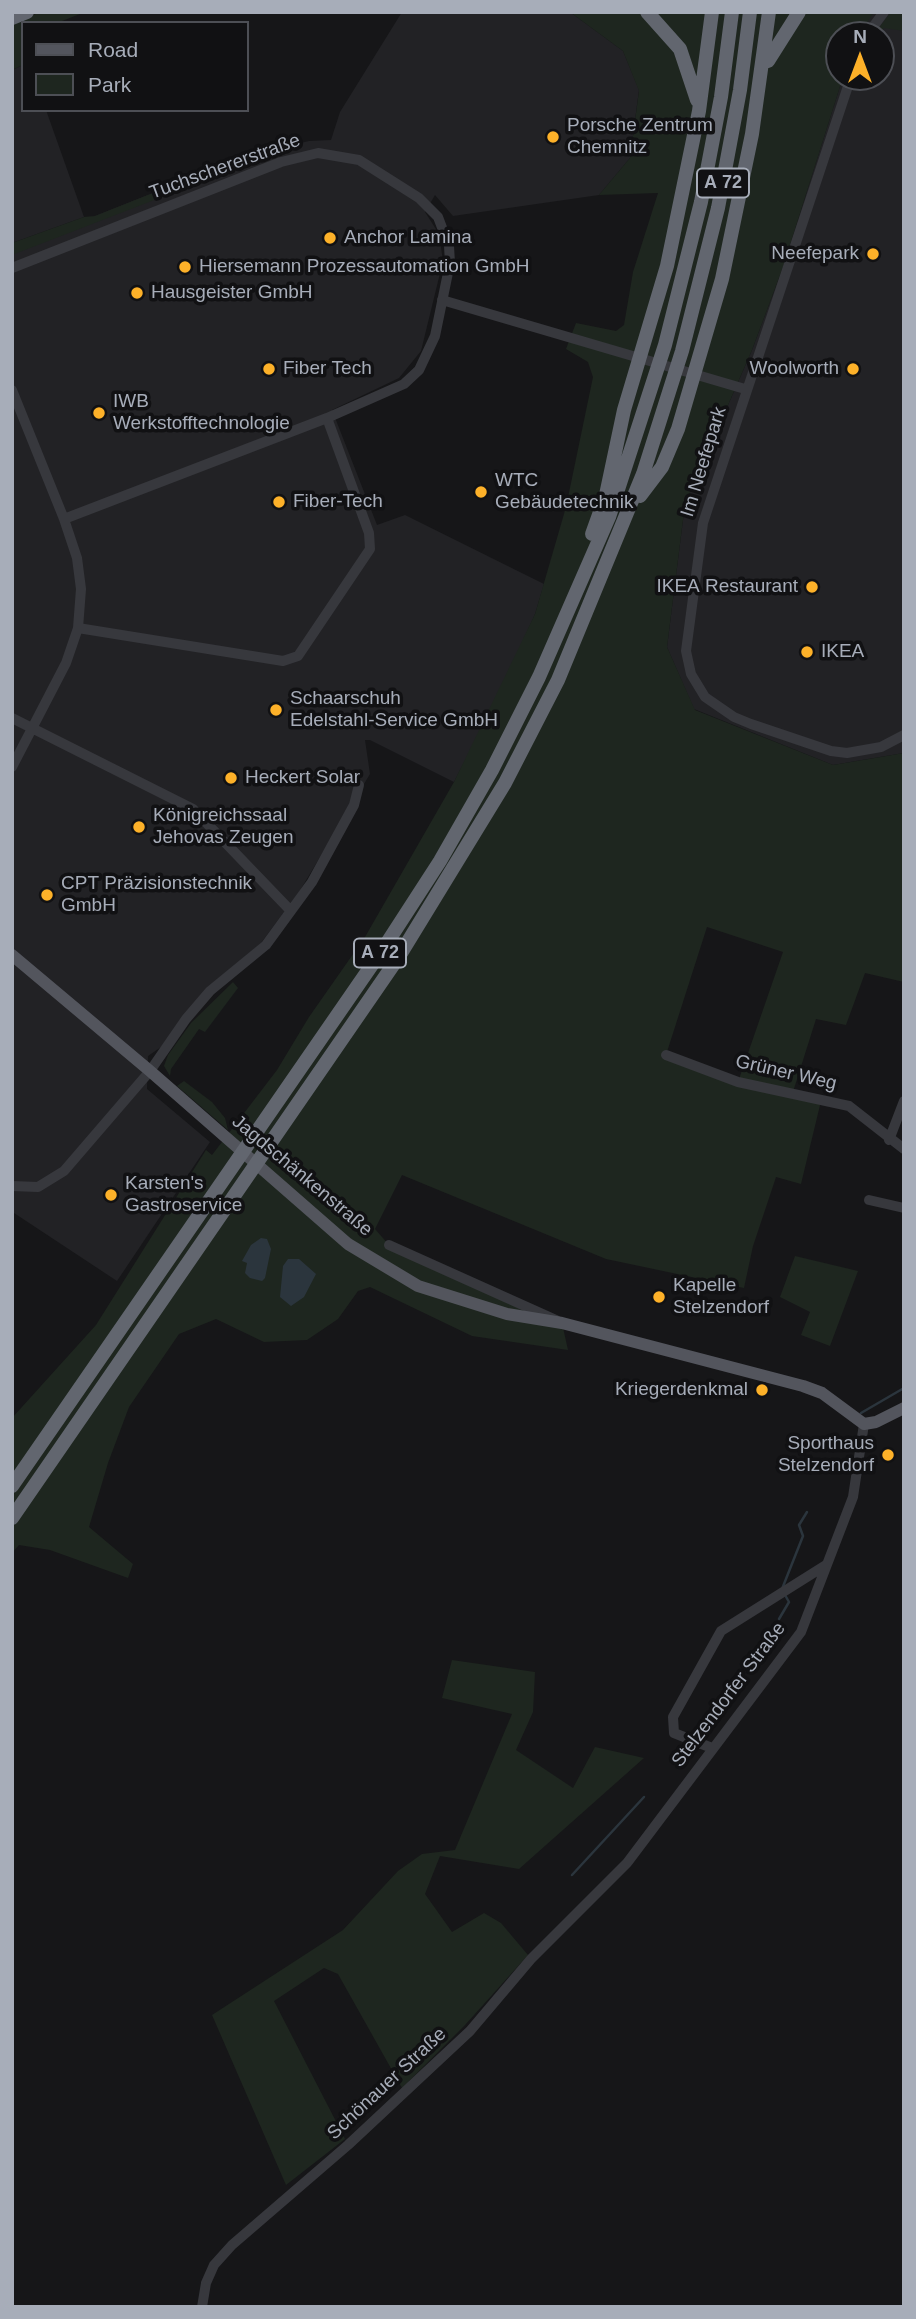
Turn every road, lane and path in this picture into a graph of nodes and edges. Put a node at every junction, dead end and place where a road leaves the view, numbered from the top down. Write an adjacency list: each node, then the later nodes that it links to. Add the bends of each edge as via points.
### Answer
1 (27, 12): 8 (highway)
2 (647, 12): 11 (highway, via 680,49)
3 (712, 12): 11 (highway)
4 (732, 12): 19 (highway, A 72, via 701,202 665,345 632,452)
5 (750, 12): 17 (highway, A 72, via 718,208 682,351)
6 (769, 12): 9 (highway)
7 (799, 12): 9 (highway, via 773,49)
8 (12, 18)
9 (760, 85): 17 (highway, via 730,245 701,356 662,467)
10 (846, 91): 14 (street, Im Neefepark)
11 (699, 111): 19 (highway, via 667,266 624,410 606,495 579,568)
12 (12, 268): 13 (street, Tuchschererstraße, via 281,162 309,153 331,153 359,160 431,208 449,246)
13 (442, 300): 14 (street); 16 (street, Tuchschererstraße, via 435,336 419,370 389,392)
14 (745, 388): 23 (street, Im Neefepark, via 703,523 686,636 691,674 705,697 734,717 831,751 866,751)
15 (12, 390): 18 (street)
16 (327, 418): 18 (street, Tuchschererstraße); 20 (street, via 369,533 370,549 298,656 283,661)
17 (629, 511): 41 (highway, A 72, via 558,680 505,783 398,958)
18 (64, 519): 20 (street, via 81,589)
19 (578, 593): 40 (highway, A 72, via 492,771 440,861)
20 (78, 628): 22 (street)
21 (12, 718): 22 (street)
22 (33, 729): 24 (street); 26 (street, via 193,809)
23 (904, 735)
24 (12, 767)
25 (359, 785): 26 (street, via 354,805 318,871)
26 (290, 910): 29 (street, via 265,945 202,1000)
27 (12, 955): 29 (main road, Jagdschänkenstraße)
28 (666, 1055): 31 (street, Grüner Weg, via 738,1082 849,1106)
29 (150, 1071): 33 (street, via 59,1176 38,1187); 37 (main road, Jagdschänkenstraße, via 348,1244 418,1286 507,1314)
30 (904, 1101): 31 (street)
31 (889, 1140): 32 (street, Grüner Weg)
32 (904, 1149)
33 (12, 1186)
34 (869, 1200): 35 (street)
35 (904, 1208)
36 (389, 1245): 37 (street, Jagdschänkenstraße)
37 (562, 1323): 39 (main road, Jagdschänkenstraße, via 803,1386 822,1393)
38 (904, 1408): 39 (main road)
39 (864, 1424): 42 (street, Stelzendorfer Straße, via 853,1497)
40 (13, 1485)
41 (12, 1518)
42 (827, 1565): 43 (street, Stelzendorfer Straße, via 801,1632); 43 (street, via 721,1632 673,1717 674,1733)
43 (712, 1748): 44 (street, Stelzendorfer Straße, via 627,1863)
44 (602, 1886): 45 (street, Schönauer Straße, via 470,2031 232,2245 210,2274)
45 (202, 2307)

